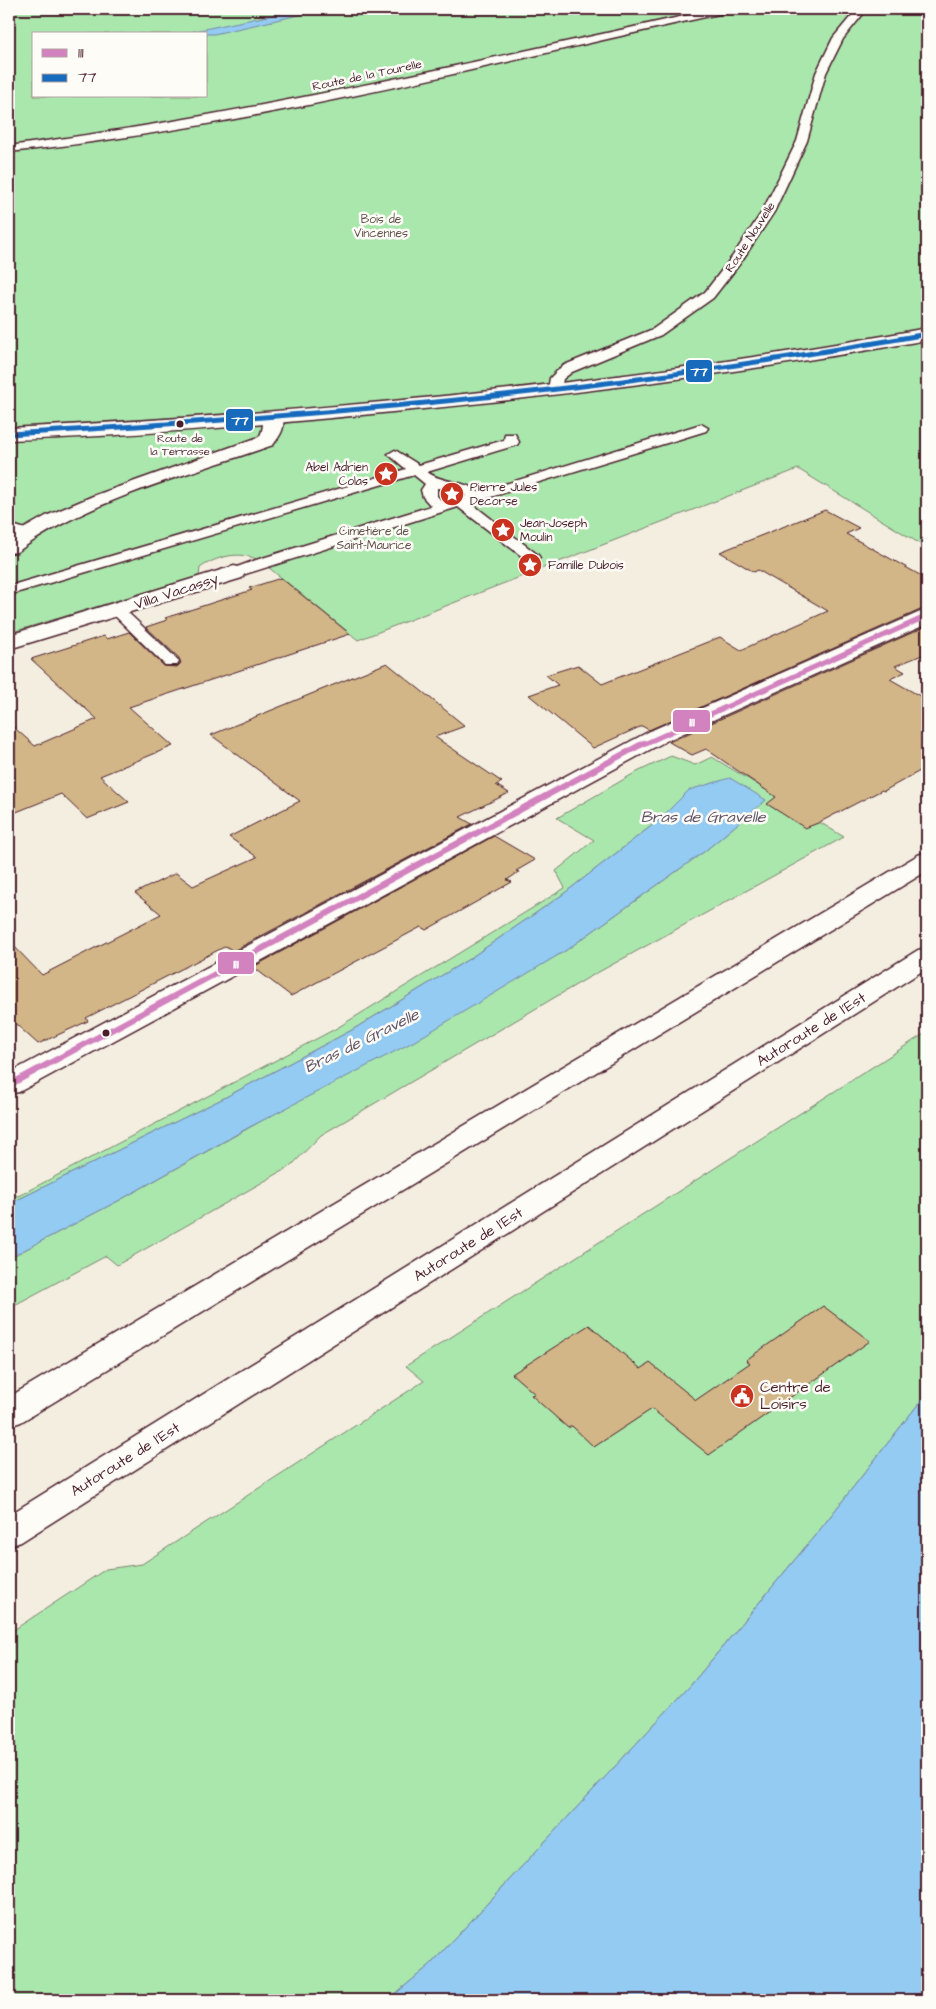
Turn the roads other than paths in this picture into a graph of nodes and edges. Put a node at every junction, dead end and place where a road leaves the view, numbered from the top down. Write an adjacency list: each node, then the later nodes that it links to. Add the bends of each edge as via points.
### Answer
1 (728, 9): 3 (lane, Route de la Tourelle, via 360,90 191,122)
2 (862, 9): 5 (lane, Route Nouvelle, via 838,38 821,73 802,141 768,212 709,295 657,332 567,370 558,378)
3 (9, 150)
4 (927, 334): 5 (main road)
5 (556, 390): 6 (main road)
6 (273, 418): 8 (main road); 16 (main road, via 273,432 266,441)
7 (701, 428): 13 (lane)
8 (9, 434)
9 (510, 437): 11 (lane, via 512,442)
10 (395, 454): 11 (lane)
11 (416, 470): 12 (lane); 20 (lane)
12 (433, 483): 13 (lane, via 463,487); 15 (lane, via 428,490 430,497)
13 (477, 498): 14 (lane)
14 (460, 502): 15 (lane); 18 (lane)
15 (442, 508): 19 (lane)
16 (18, 531): 17 (main road)
17 (9, 547)
18 (533, 558)
19 (234, 573): 21 (main road, Villa Vacassy)
20 (9, 591)
21 (117, 610): 23 (main road, Villa Vacassy); 24 (lane, Villa Vacassy)
22 (927, 616): 27 (main road, via 658,736)
23 (9, 642)
24 (171, 662)
25 (927, 860): 28 (main road)
26 (927, 956): 29 (main road, Autoroute de l’Est)
27 (9, 1085)
28 (9, 1413)
29 (9, 1532)

